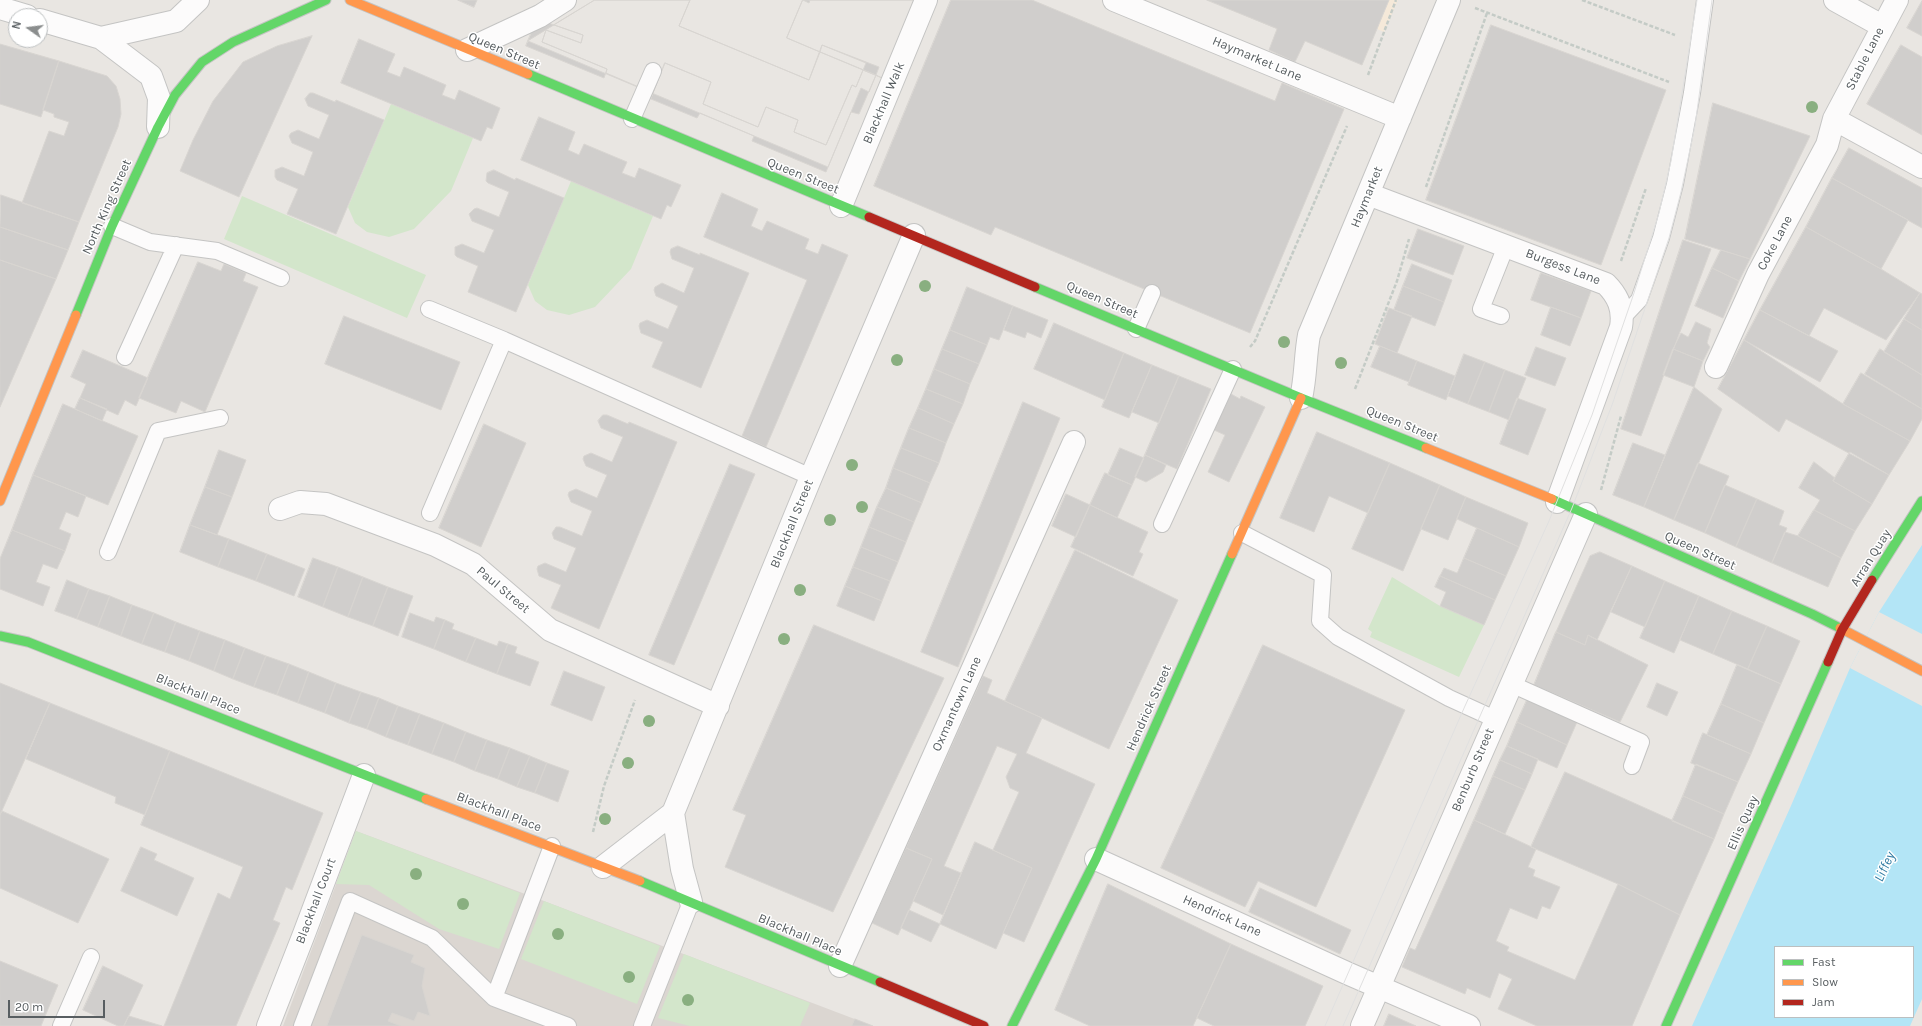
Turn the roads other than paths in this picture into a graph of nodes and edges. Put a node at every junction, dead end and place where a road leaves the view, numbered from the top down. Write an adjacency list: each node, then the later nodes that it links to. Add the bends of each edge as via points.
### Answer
1 (198, 0): 13 (street, via 176,21)
2 (326, 0): 19 (main road, North King Street, via 233,42 202,62 175,95)
3 (350, 0): 14 (main road, Queen Street)
4 (565, 0): 14 (street, via 540,16)
5 (926, 0): 22 (street, Blackhall Walk)
6 (1114, 0): 16 (street, Haymarket Lane)
7 (1705, 0): 31 (lane, via 1692,94 1675,184 1661,238 1639,300)
8 (1835, 0): 12 (street)
9 (1896, 0): 12 (street, Stable Lane)
10 (1458, 3): 16 (street, Haymarket)
11 (48, 22): 13 (street)
12 (1882, 26): 17 (street, Stable Lane)
13 (101, 38): 19 (street, via 151,76 159,98)
14 (467, 50): 18 (main road, Queen Street)
15 (653, 71): 18 (lane)
16 (1400, 118): 21 (street, Haymarket)
17 (1834, 119): 20 (street); 35 (street, Coke Lane, via 1827,145 1758,274)
18 (632, 120): 22 (main road, Queen Street)
19 (158, 127): 23 (main road, North King Street)
20 (1922, 167)
21 (1368, 194): 26 (street, Burgess Lane); 37 (street, Haymarket, via 1309,335 1305,354 1306,378)
22 (841, 206): 24 (main road, Queen Street)
23 (112, 226): 25 (lane, via 150,242); 41 (main road, North King Street)
24 (914, 235): 32 (main road, Queen Street); 40 (street, Blackhall Street)
25 (176, 245): 27 (lane, via 217,251); 34 (lane)
26 (1506, 246): 30 (lane, via 1481,309); 31 (street, Burgess Lane, via 1606,284 1623,311)
27 (281, 278)
28 (1152, 293): 32 (lane)
29 (429, 309): 33 (lane)
30 (1501, 316)
31 (1623, 317): 43 (street)
32 (1136, 329): 36 (main road, Queen Street)
33 (504, 340): 40 (lane); 45 (lane)
34 (126, 357)
35 (1716, 366)
36 (1233, 369): 37 (main road, Queen Street); 47 (lane)
37 (1301, 398): 43 (main road, Queen Street); 48 (main road, Hendrick Street)
38 (220, 418): 49 (lane, via 158,431)
39 (1074, 442): 64 (street, Oxmantown Lane)
40 (811, 477): 54 (street, Blackhall Street)
41 (0, 501)
42 (1922, 501): 50 (main road, Arran Quay)
43 (1557, 502): 46 (main road, Queen Street)
44 (280, 509): 54 (street, Paul Street, via 300,502 326,504 435,545 473,564 550,630)
45 (430, 513)
46 (1586, 514): 50 (main road, Queen Street, via 1812,614); 53 (street, Benburb Street)
47 (1162, 524)
48 (1242, 533): 55 (lane, via 1323,575 1320,621 1338,637 1449,698); 60 (main road, Hendrick Street)
49 (108, 552)
50 (1842, 630): 52 (main road, Queen Street); 76 (main road, Ellis Quay)
51 (0, 636): 57 (main road, Blackhall Place, via 28,642)
52 (1922, 671)
53 (1511, 684): 55 (street, Benburb Street); 56 (lane, via 1641,742)
54 (718, 706): 58 (street, Blackhall Street)
55 (1495, 719): 65 (street, Benburb Street)
56 (1632, 766)
57 (364, 774): 59 (main road, Blackhall Place); 68 (street, Blackhall Court)
58 (673, 813): 61 (street, Blackhall Street); 62 (street, via 682,869)
59 (552, 846): 61 (main road, Blackhall Place); 66 (lane)
60 (1096, 859): 65 (street, Hendrick Lane); 73 (main road, Hendrick Street)
61 (603, 867): 62 (main road, Blackhall Place)
62 (691, 902): 64 (main road, Blackhall Place); 71 (lane)
63 (91, 957): 67 (lane)
64 (840, 966): 72 (main road, Blackhall Place)
65 (1379, 987): 74 (street, Benburb Street); 75 (street, Hendrick Lane)
66 (494, 998): 69 (lane, via 432,938 350,901); 70 (lane)
67 (61, 1026)
68 (268, 1026)
69 (302, 1026)
70 (568, 1026)
71 (642, 1026)
72 (984, 1026)
73 (1012, 1026)
74 (1362, 1026)
75 (1469, 1026)
76 (1666, 1026)

